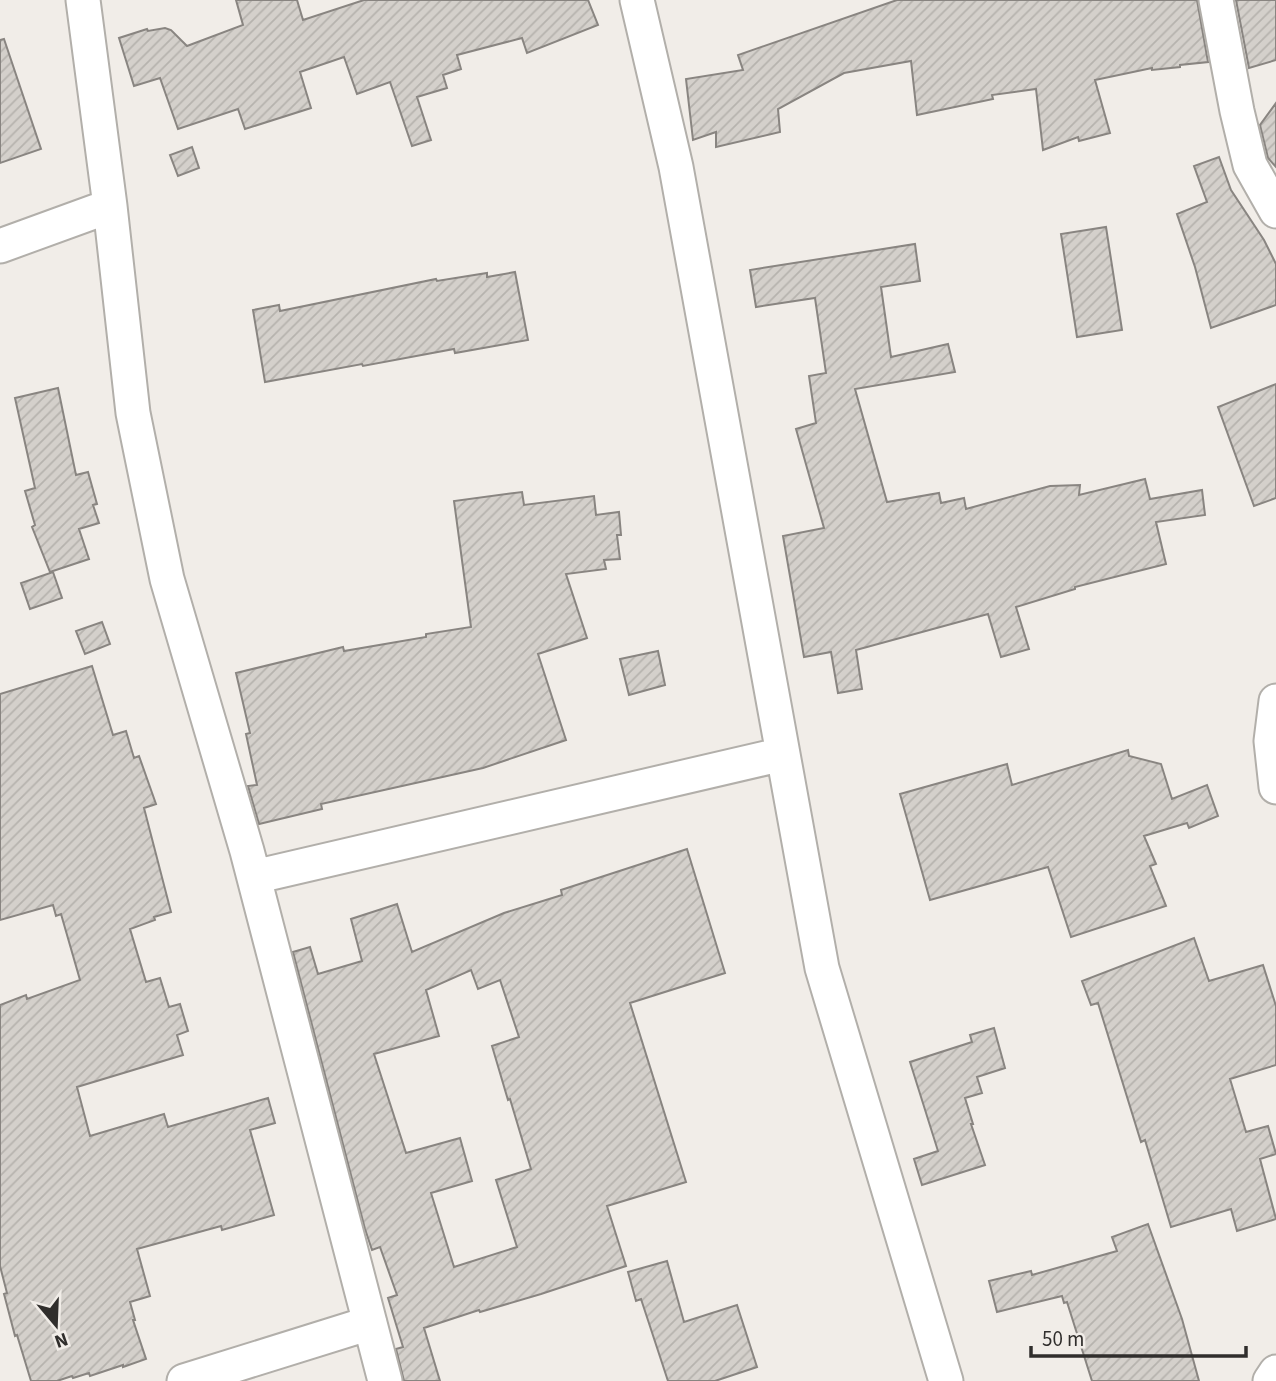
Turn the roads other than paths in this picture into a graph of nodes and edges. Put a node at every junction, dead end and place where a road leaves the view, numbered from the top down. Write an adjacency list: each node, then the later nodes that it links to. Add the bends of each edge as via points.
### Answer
1 (83, 0): 4 (street)
2 (637, 0): 8 (street, via 676,167)
3 (1216, 0): 5 (street, via 1250,165)
4 (110, 206): 6 (street); 10 (street, via 133,414 167,579)
5 (1276, 211)
6 (0, 246)
7 (1276, 701): 9 (street, via 1270,741)
8 (783, 754): 10 (street); 15 (street, via 821,968)
9 (1276, 787)
10 (254, 877): 11 (street)
11 (370, 1323): 13 (street); 14 (street)
12 (1276, 1373): 16 (street)
13 (184, 1381)
14 (385, 1381)
15 (946, 1381)
16 (1270, 1381)

